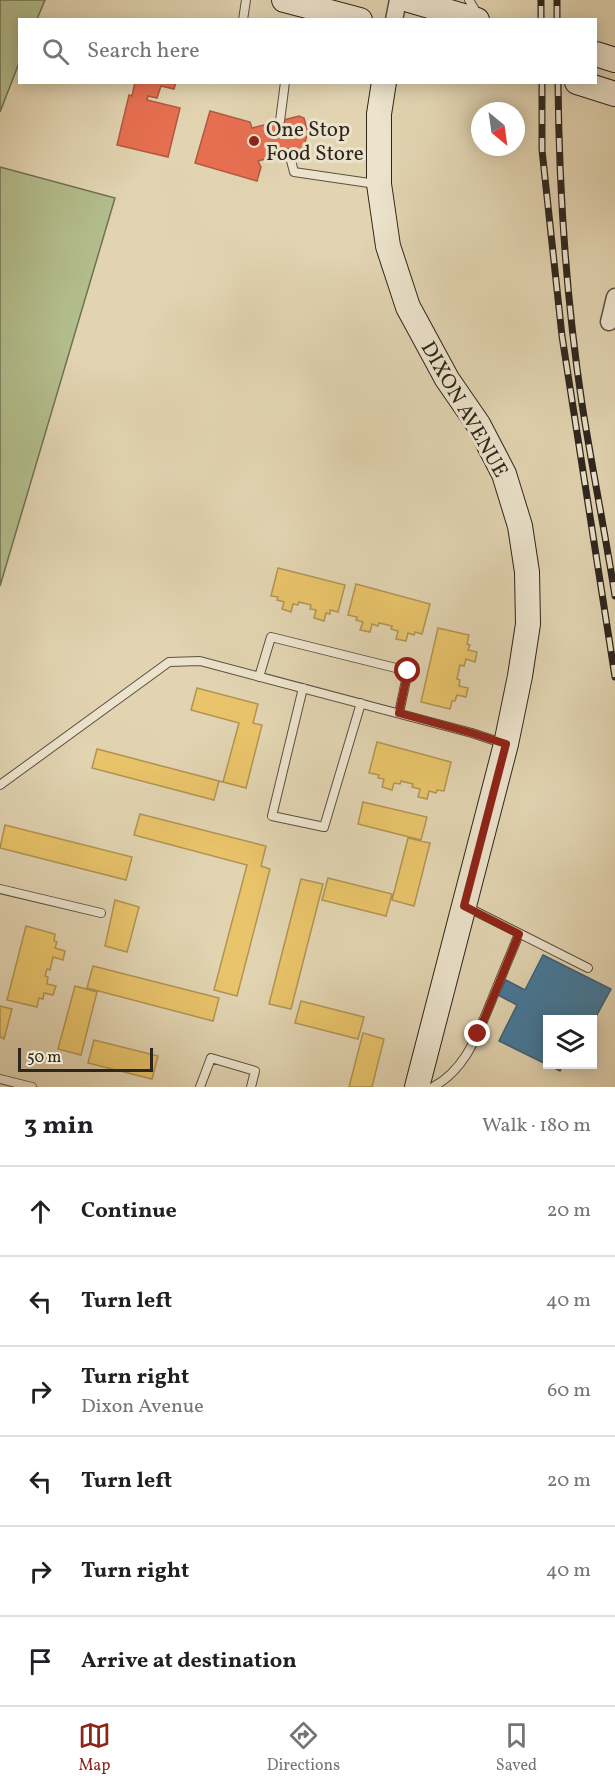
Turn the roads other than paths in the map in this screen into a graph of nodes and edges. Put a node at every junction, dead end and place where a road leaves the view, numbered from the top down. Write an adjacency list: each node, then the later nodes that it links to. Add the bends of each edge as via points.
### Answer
1 (246, 0): 6 (lane)
2 (398, 0): 8 (street)
3 (409, 0): 9 (street)
4 (470, 0): 10 (lane)
5 (298, 6): 7 (street)
6 (243, 18)
7 (351, 18)
8 (394, 18)
9 (472, 18)
10 (478, 18)
11 (597, 54): 12 (street)
12 (615, 60)
13 (285, 84): 17 (lane)
14 (384, 84): 19 (street, DIXON AVENUE, via 379,114)
15 (583, 84): 16 (street)
16 (615, 94)
17 (280, 121)
18 (289, 153): 19 (lane, via 294,172)
19 (379, 184): 26 (street, DIXON AVENUE, via 388,246 408,307 494,454 520,526 527,572 528,624)
20 (615, 297): 21 (street)
21 (612, 323)
22 (259, 677): 23 (lane); 25 (lane, via 271,637 408,671); 27 (lane, via 200,661 169,662)
23 (303, 688): 24 (lane); 24 (lane, via 272,816 324,827)
24 (361, 703): 25 (lane)
25 (399, 713): 26 (lane)
26 (506, 744): 29 (street, DIXON AVENUE)
27 (0, 785)
28 (0, 889): 30 (lane)
29 (464, 906): 31 (lane); 37 (street, DIXON AVENUE)
30 (101, 913)
31 (519, 934): 32 (lane); 38 (lane, via 471,1051 455,1071)
32 (588, 968)
33 (0, 1079): 34 (lane)
34 (32, 1087)
35 (200, 1087): 36 (lane, via 211,1058 255,1071)
36 (251, 1087)
37 (417, 1087)
38 (433, 1087)

